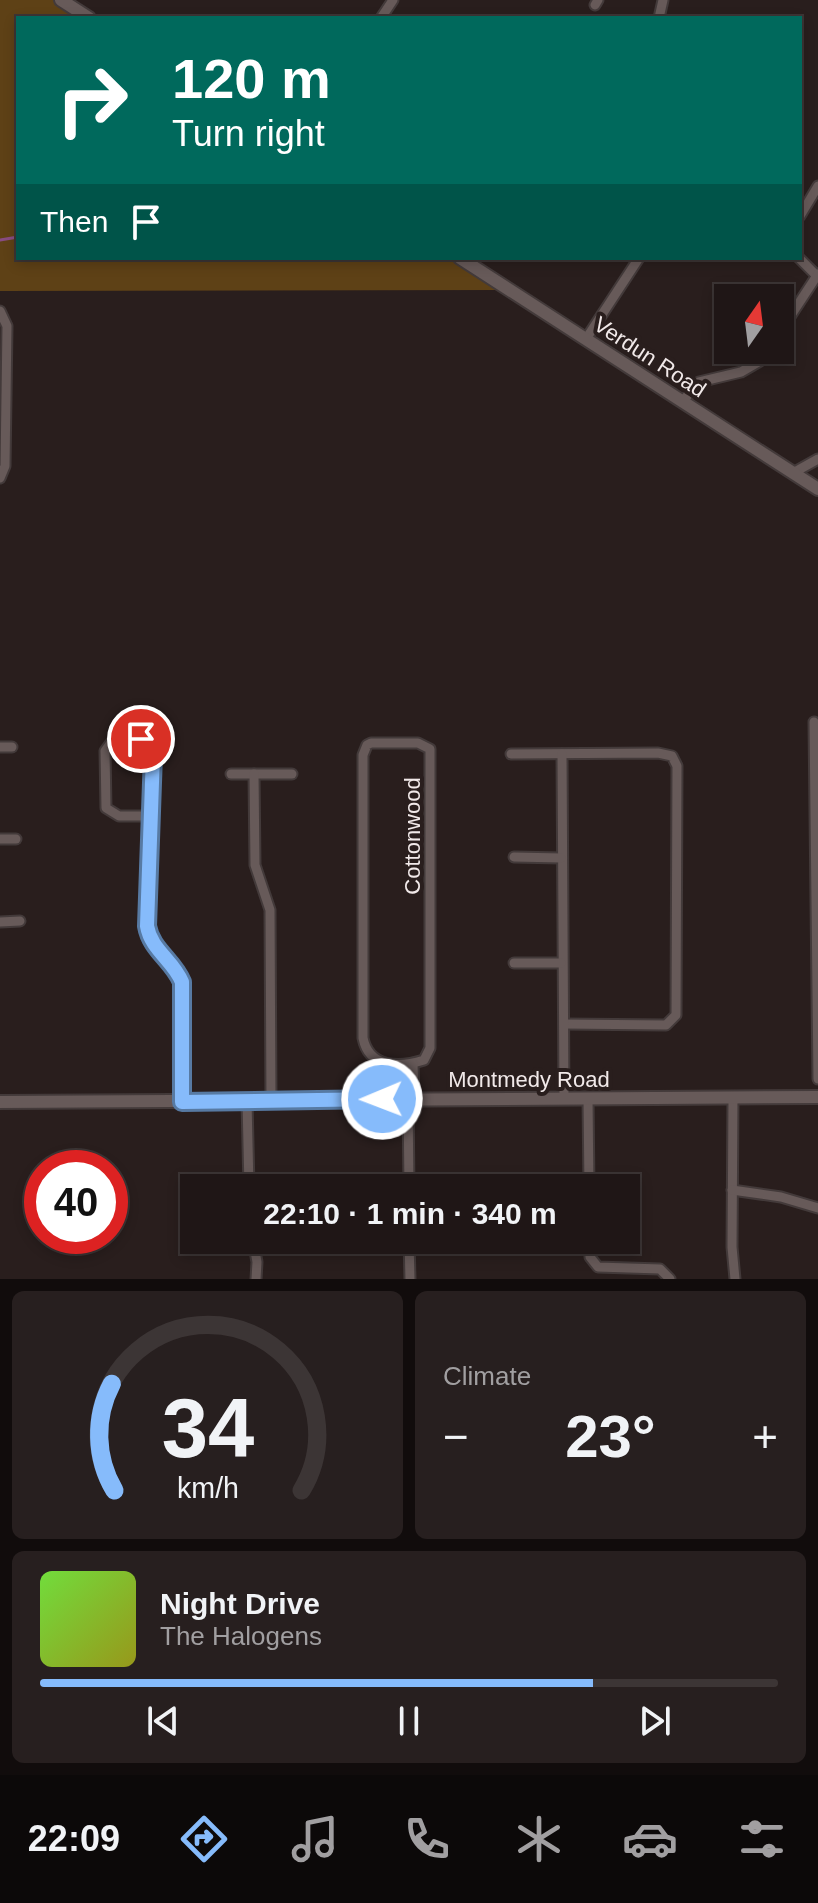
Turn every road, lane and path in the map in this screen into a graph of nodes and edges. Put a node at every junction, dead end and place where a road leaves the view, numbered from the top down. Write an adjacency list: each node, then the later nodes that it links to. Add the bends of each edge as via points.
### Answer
1 (61, 0): 2 (street)
2 (86, 16)
3 (818, 186): 4 (street)
4 (802, 213)
5 (463, 260): 11 (street, Verdun Road)
6 (638, 260): 11 (street)
7 (801, 260): 8 (street)
8 (818, 275): 10 (street)
9 (0, 311): 16 (street, via 7,326 5,466)
10 (794, 311)
11 (586, 339): 13 (street, Verdun Road)
12 (755, 364): 13 (street, via 699,382)
13 (682, 402): 15 (street, Verdun Road)
14 (818, 459): 15 (street)
15 (793, 473): 17 (street, Verdun Road)
16 (0, 478)
17 (818, 489)
18 (814, 722): 38 (street)
19 (0, 747): 20 (street)
20 (12, 747)
21 (511, 754): 22 (street)
22 (562, 754): 30 (street); 35 (street, via 667,754 675,760 677,781 676,1015 666,1025)
23 (231, 774): 24 (street)
24 (254, 774): 25 (street); 45 (street, via 255,865 270,910)
25 (292, 774)
26 (149, 816): 26 (street, via 152,749 141,739 113,740 105,751 106,808 119,816); 48 (street, via 147,926 151,942 182,982)
27 (0, 839): 28 (street)
28 (16, 839)
29 (514, 857): 30 (street)
30 (561, 858): 34 (street)
31 (20, 921): 32 (street)
32 (0, 922)
33 (514, 963): 34 (street)
34 (561, 963): 35 (street)
35 (564, 1024): 43 (street)
36 (382, 1064): 37 (street); 37 (street, Cottonwood, via 367,1052 363,1038 363,755 371,743 418,743 430,749 430,1048 424,1060); 41 (street)
37 (413, 1064): 42 (street)
38 (818, 1079)
39 (818, 1097): 40 (street, Montmedy Road)
40 (733, 1098): 44 (street, Montmedy Road); 52 (street)
41 (382, 1099): 42 (street, Montmedy Road); 45 (street, Montmedy Road)
42 (411, 1099): 43 (street, Montmedy Road); 50 (street)
43 (564, 1099): 44 (street, Montmedy Road)
44 (588, 1099): 51 (street)
45 (271, 1100): 46 (street, Montmedy Road)
46 (247, 1101): 48 (street, Montmedy Road); 49 (street)
47 (0, 1102): 48 (street, Montmedy Road)
48 (182, 1102)
49 (249, 1174)
50 (409, 1174)
51 (589, 1174)
52 (732, 1190): 53 (street); 61 (street)
53 (818, 1208)
54 (254, 1254): 58 (street)
55 (409, 1254): 59 (street)
56 (590, 1254): 57 (street, via 595,1264)
57 (630, 1274): 60 (street, via 661,1269)
58 (256, 1279)
59 (410, 1279)
60 (670, 1279)
61 (735, 1279)

